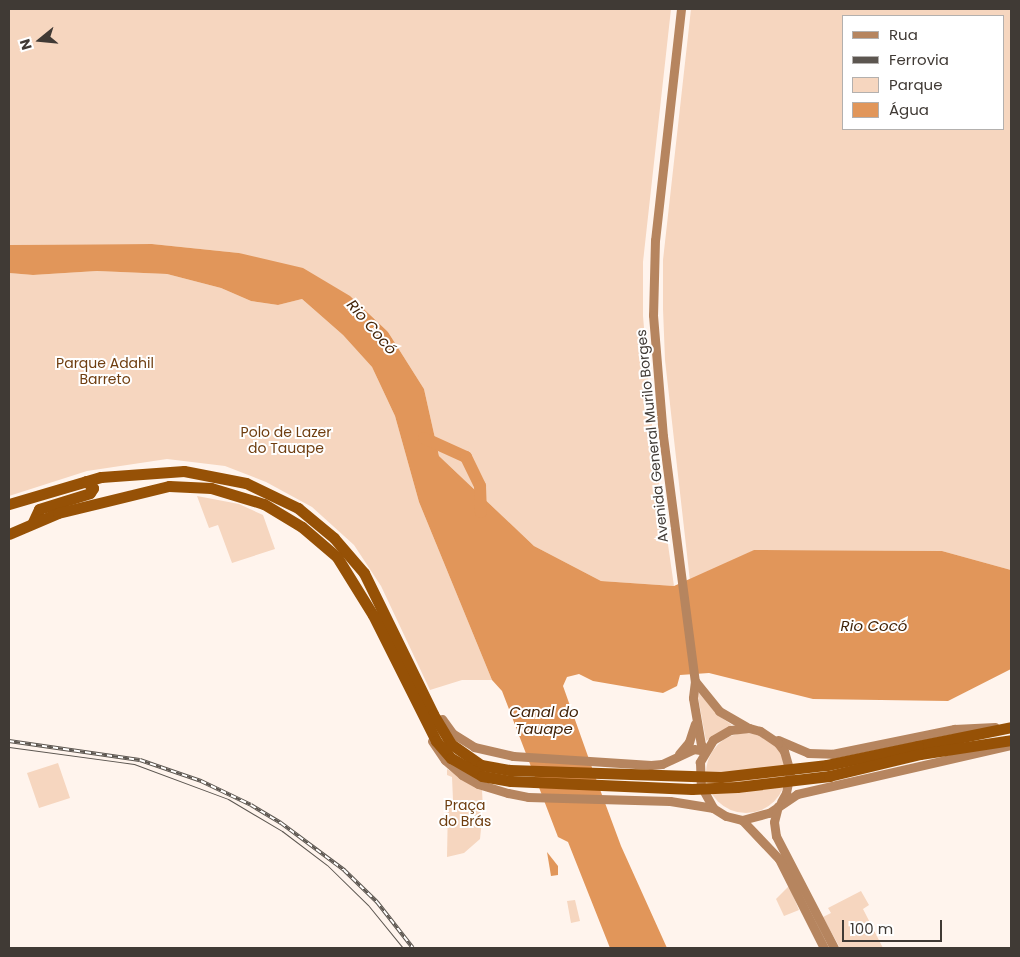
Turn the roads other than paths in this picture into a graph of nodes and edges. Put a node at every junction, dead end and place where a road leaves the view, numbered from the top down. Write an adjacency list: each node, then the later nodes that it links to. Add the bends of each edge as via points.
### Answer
1 (681, 9): 6 (main road, Avenida General Murilo Borges, via 655,240 653,315 658,387)
2 (86, 481): 3 (highway); 4 (highway, via 93,488 90,493 39,509); 7 (highway, via 152,471 202,472 246,483 298,508 334,538 364,573)
3 (9, 504)
4 (33, 522): 5 (highway); 8 (highway, via 147,488 169,486 211,488 264,504 302,527 337,557 373,615)
5 (9, 534)
6 (695, 681): 9 (main road, Avenida General Murilo Borges, via 692,698); 11 (main road, via 719,711)
7 (425, 695): 17 (main road, via 452,733 488,752 651,765); 18 (highway, via 442,731 465,756)
8 (417, 705): 18 (highway, via 436,741 451,758 482,776); 20 (main road, via 432,742 445,760 478,784 528,797 670,801)
9 (696, 722): 15 (main road, Avenida General Murilo Borges, via 701,745); 17 (main road, via 689,742)
10 (1008, 727): 12 (main road, via 972,727 832,754 808,753); 16 (highway)
11 (749, 728): 12 (main road); 15 (main road, via 721,734)
12 (770, 736): 19 (main road, via 784,751 789,766 790,783)
13 (1011, 740): 16 (highway)
14 (1011, 745): 19 (main road, via 797,794)
15 (706, 750): 17 (main road, via 694,749); 20 (main road, via 699,774 706,798)
16 (919, 750): 18 (highway, bridge, via 829,776 737,787 692,788)
17 (676, 757)
18 (511, 775)
19 (780, 804): 21 (main road, via 757,818); 23 (main road, via 774,822 776,836)
20 (713, 808): 21 (main road)
21 (742, 820): 22 (main road, via 779,859)
22 (824, 948)
23 (834, 948)

